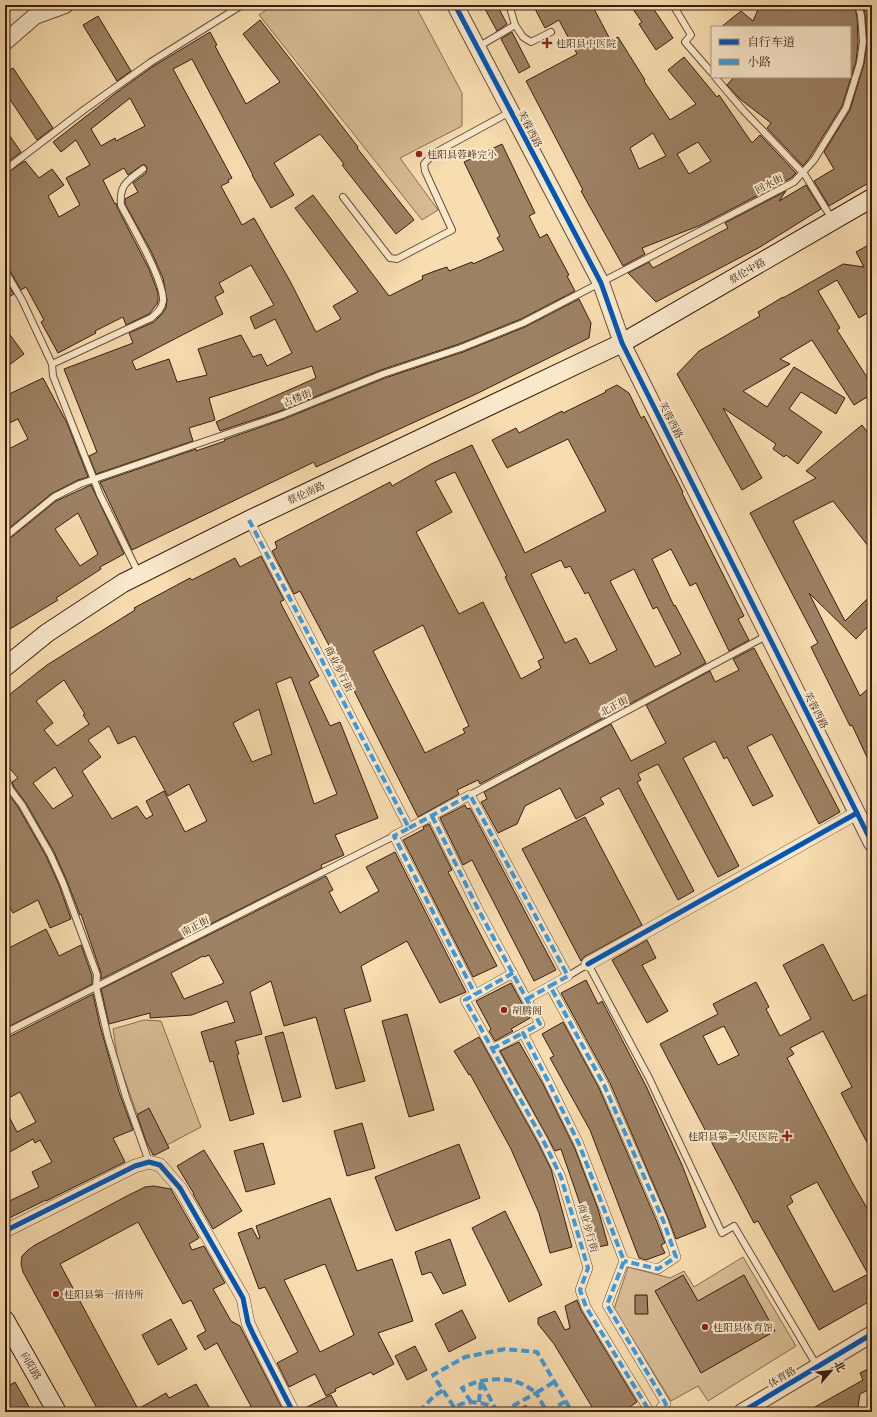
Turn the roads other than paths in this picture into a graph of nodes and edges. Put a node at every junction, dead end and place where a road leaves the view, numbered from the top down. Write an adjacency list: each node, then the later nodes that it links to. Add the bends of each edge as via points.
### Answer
1 (64, 5): 9 (street, via 35,16)
2 (242, 5): 15 (lane, via 151,62)
3 (456, 5): 10 (street, 芙蓉西路)
4 (512, 5): 7 (lane)
5 (673, 5): 11 (lane, via 691,35 685,42)
6 (858, 5): 20 (lane, 回水街, via 863,42 860,62 846,108 814,160 794,182)
7 (515, 25): 8 (lane, via 531,42); 10 (lane)
8 (551, 32)
9 (5, 42)
10 (478, 47): 13 (street, 芙蓉西路)
11 (711, 72)
12 (716, 78): 18 (lane, via 805,175)
13 (511, 111): 16 (lane, via 433,154 424,164 424,171 452,230 397,259 390,258); 20 (street, 芙蓉西路)
14 (143, 169): 22 (lane, via 126,183 120,195 121,205 161,289 163,302 160,311 151,318)
15 (5, 170)
16 (343, 197)
17 (872, 198): 18 (main road, 蔡伦中路)
18 (833, 220): 21 (main road, 蔡伦中路)
19 (5, 271): 22 (lane, via 22,300)
20 (601, 283): 21 (street, 芙蓉西路); 23 (lane, 古楼街, via 523,324 461,348 382,374 282,415)
21 (622, 343): 24 (main road, 蔡伦南路); 27 (street, 芙蓉西路)
22 (52, 364): 23 (lane, via 53,376)
23 (93, 479): 25 (lane, 古楼街, via 54,497); 26 (lane)
24 (249, 520): 26 (main road, 蔡伦南路); 33 (street, 商业步行街)
25 (5, 537)
26 (140, 575): 28 (main road, 蔡伦南路, via 123,583 47,633)
27 (768, 635): 30 (lane, 北正街); 31 (street, 芙蓉西路)
28 (5, 667)
29 (5, 776): 40 (lane, via 10,789 50,854 63,883 97,975)
30 (470, 795): 32 (street); 38 (street)
31 (857, 813): 35 (street, 芙蓉西路); 36 (street)
32 (432, 816): 33 (street); 37 (street)
33 (409, 828): 34 (street)
34 (394, 836): 40 (lane, 南正街); 41 (street)
35 (872, 843)
36 (588, 964): 38 (lane); 51 (lane, via 649,1078 722,1233 734,1226)
37 (512, 973): 41 (street); 42 (street)
38 (568, 976): 39 (street)
39 (550, 986): 42 (street); 48 (street, via 604,1084 663,1220 676,1258 658,1269)
40 (96, 987): 43 (lane, 南正街); 46 (lane, via 108,1038)
41 (475, 994): 45 (street, 商业步行街, via 465,1000)
42 (527, 999): 44 (street, via 540,1024)
43 (5, 1033)
44 (523, 1033): 45 (street); 48 (street, 商业步行街, via 579,1144)
45 (492, 1049): 55 (street, 商业步行街, via 561,1177 588,1268 580,1290 586,1307)
46 (149, 1162): 47 (street, via 102,1181); 54 (street, via 160,1165 180,1188 242,1298 248,1323)
47 (5, 1231)
48 (624, 1261): 52 (street, 商业步行街, via 607,1305 666,1404)
49 (5, 1320): 53 (main road, 向阳路)
50 (872, 1334): 51 (street, 体育路)
51 (817, 1366): 56 (street, 体育路)
52 (663, 1409): 55 (street, 商业步行街)
53 (57, 1412)
54 (293, 1412)
55 (651, 1412)
56 (742, 1412)

